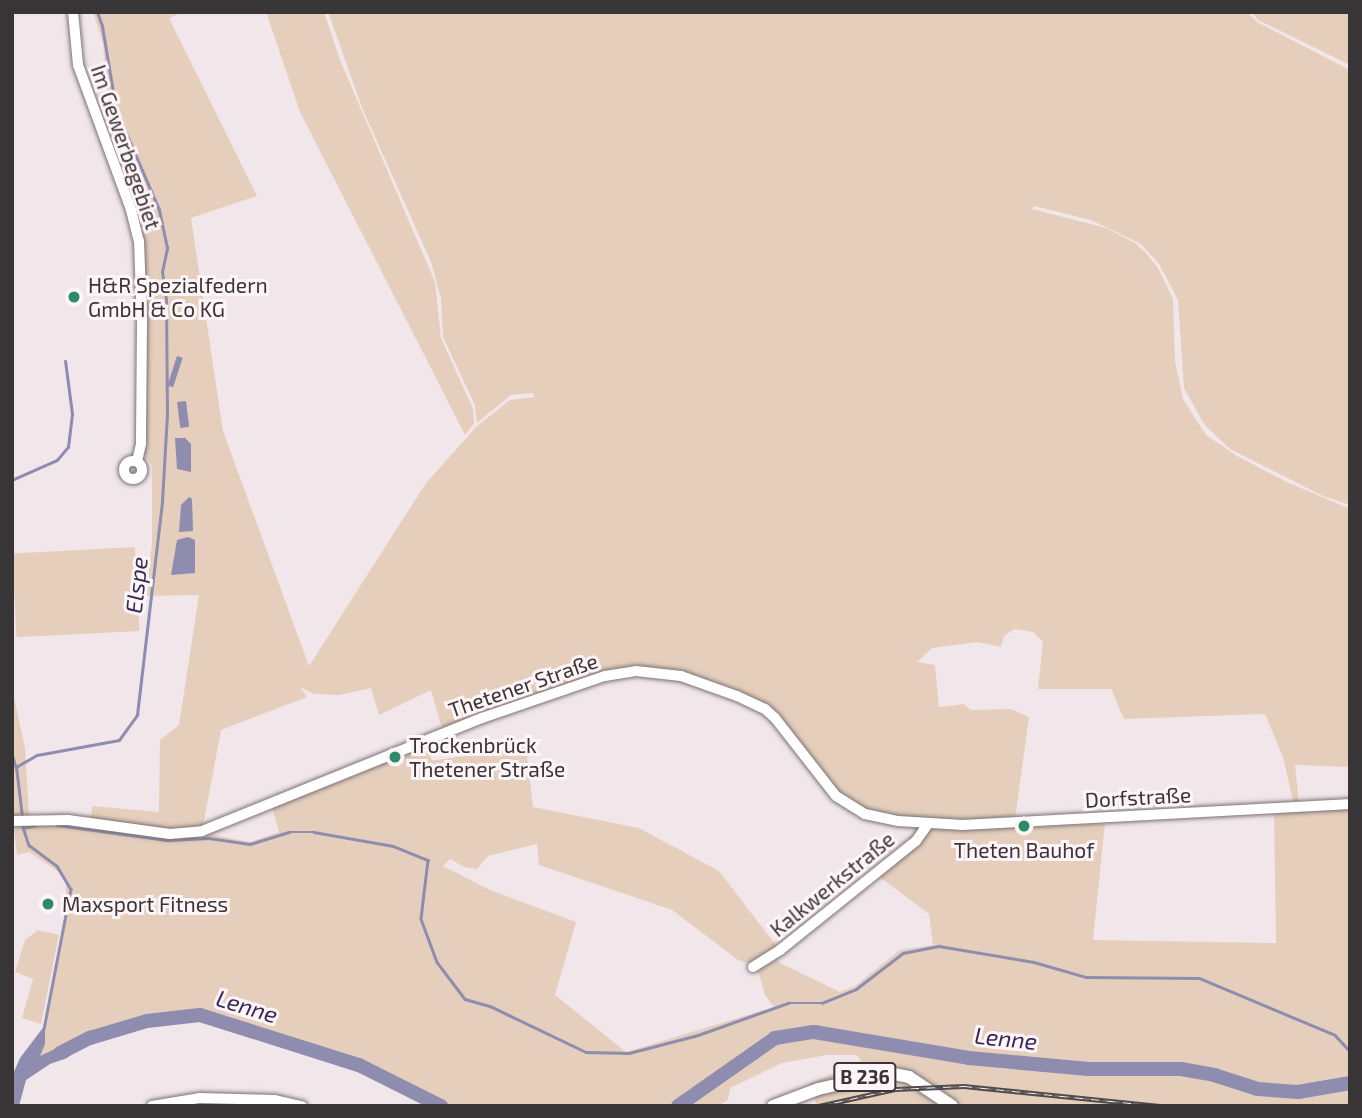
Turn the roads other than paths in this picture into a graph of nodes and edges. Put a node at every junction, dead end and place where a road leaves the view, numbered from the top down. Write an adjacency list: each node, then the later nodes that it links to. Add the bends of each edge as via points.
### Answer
1 (73, 12): 2 (street, Im Gewerbegebiet, via 78,65 139,241 142,336)
2 (137, 462)
3 (1350, 804): 5 (street, Dorfstraße)
4 (13, 821): 5 (street, Thetener Straße, via 68,820 170,834 202,831 482,718 605,676 656,671 703,683 765,709 831,790 855,810)
5 (928, 824): 6 (street, Kalkwerkstraße, via 916,841)
6 (753, 967)
7 (222, 1102): 8 (street, via 165,1101); 9 (street, via 275,1100)
8 (152, 1106)
9 (302, 1106)
10 (773, 1106): 11 (main road, B 236, via 818,1089 890,1073 909,1077)
11 (952, 1106)

